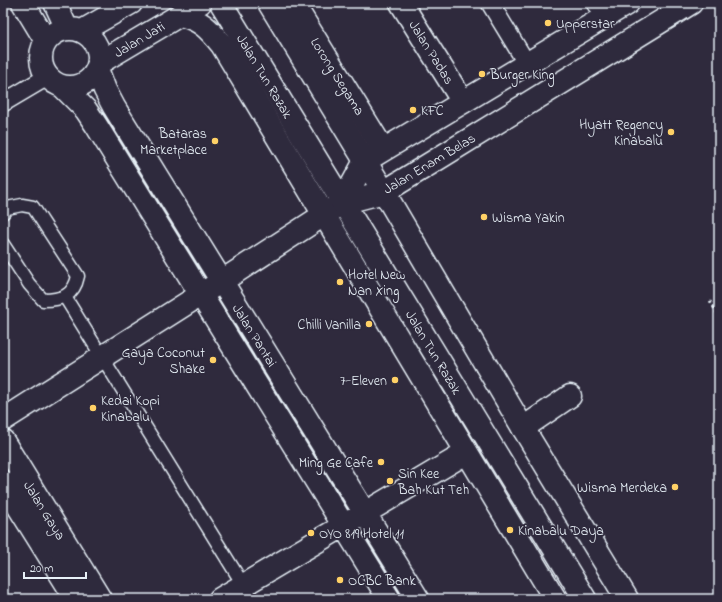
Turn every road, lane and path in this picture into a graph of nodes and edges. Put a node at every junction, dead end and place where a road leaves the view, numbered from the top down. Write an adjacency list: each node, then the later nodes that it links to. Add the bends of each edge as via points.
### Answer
1 (23, 3): 15 (main road)
2 (55, 3): 14 (main road)
3 (131, 3): 14 (main road)
4 (200, 3): 13 (main road, Jalan Jati)
5 (221, 3): 23 (main road, Jalan Tun Razak)
6 (269, 3): 21 (main road)
7 (293, 3): 21 (main road, Lorong Segama)
8 (401, 3): 19 (main road, Jalan Padas)
9 (490, 3): 16 (street)
10 (628, 3): 12 (main road)
11 (691, 3): 22 (main road, Jalan Enam Belas)
12 (602, 10): 16 (main road)
13 (181, 14): 17 (main road, Jalan Jati); 25 (main road, via 204,24 222,45)
14 (75, 30): 15 (main road, via 60,30); 17 (main road, via 90,37 96,44 99,54)
15 (46, 41): 18 (main road, via 42,50 42,68)
16 (527, 64): 19 (main road)
17 (98, 66): 18 (main road, via 86,83 72,88); 27 (main road, Jalan Pantai, via 114,106)
18 (55, 82): 20 (street); 28 (main road, Jalan Pantai, via 86,110)
19 (463, 102): 21 (main road)
20 (3, 103)
21 (374, 155): 22 (main road); 23 (main road)
22 (384, 192): 23 (main road, Jalan Enam Belas); 35 (main road)
23 (342, 203): 25 (main road); 48 (main road, Jalan Tun Razak)
24 (3, 213): 29 (lane, via 7,208 22,205 33,207 78,276 76,284)
25 (324, 215): 27 (main road); 37 (main road)
26 (3, 244): 29 (lane, via 29,284 43,300)
27 (222, 282): 28 (main road); 39 (main road, Jalan Pantai)
28 (200, 295): 32 (main road); 40 (main road, Jalan Pantai)
29 (65, 297): 32 (lane)
30 (710, 301): 31 (path)
31 (719, 317)
32 (102, 357): 34 (main road); 41 (lane)
33 (570, 396): 35 (main road)
34 (3, 420)
35 (523, 428): 49 (main road)
36 (3, 441): 43 (main road, Jalan Gaya)
37 (466, 452): 39 (main road); 47 (main road)
38 (3, 482): 42 (main road, Jalan Gaya)
39 (365, 513): 40 (main road); 46 (main road, Jalan Pantai)
40 (343, 526): 41 (main road); 45 (main road, Jalan Pantai)
41 (248, 592): 44 (main road)
42 (76, 599)
43 (100, 599)
44 (220, 599)
45 (389, 599)
46 (418, 599)
47 (555, 599)
48 (585, 599)
49 (627, 599)

